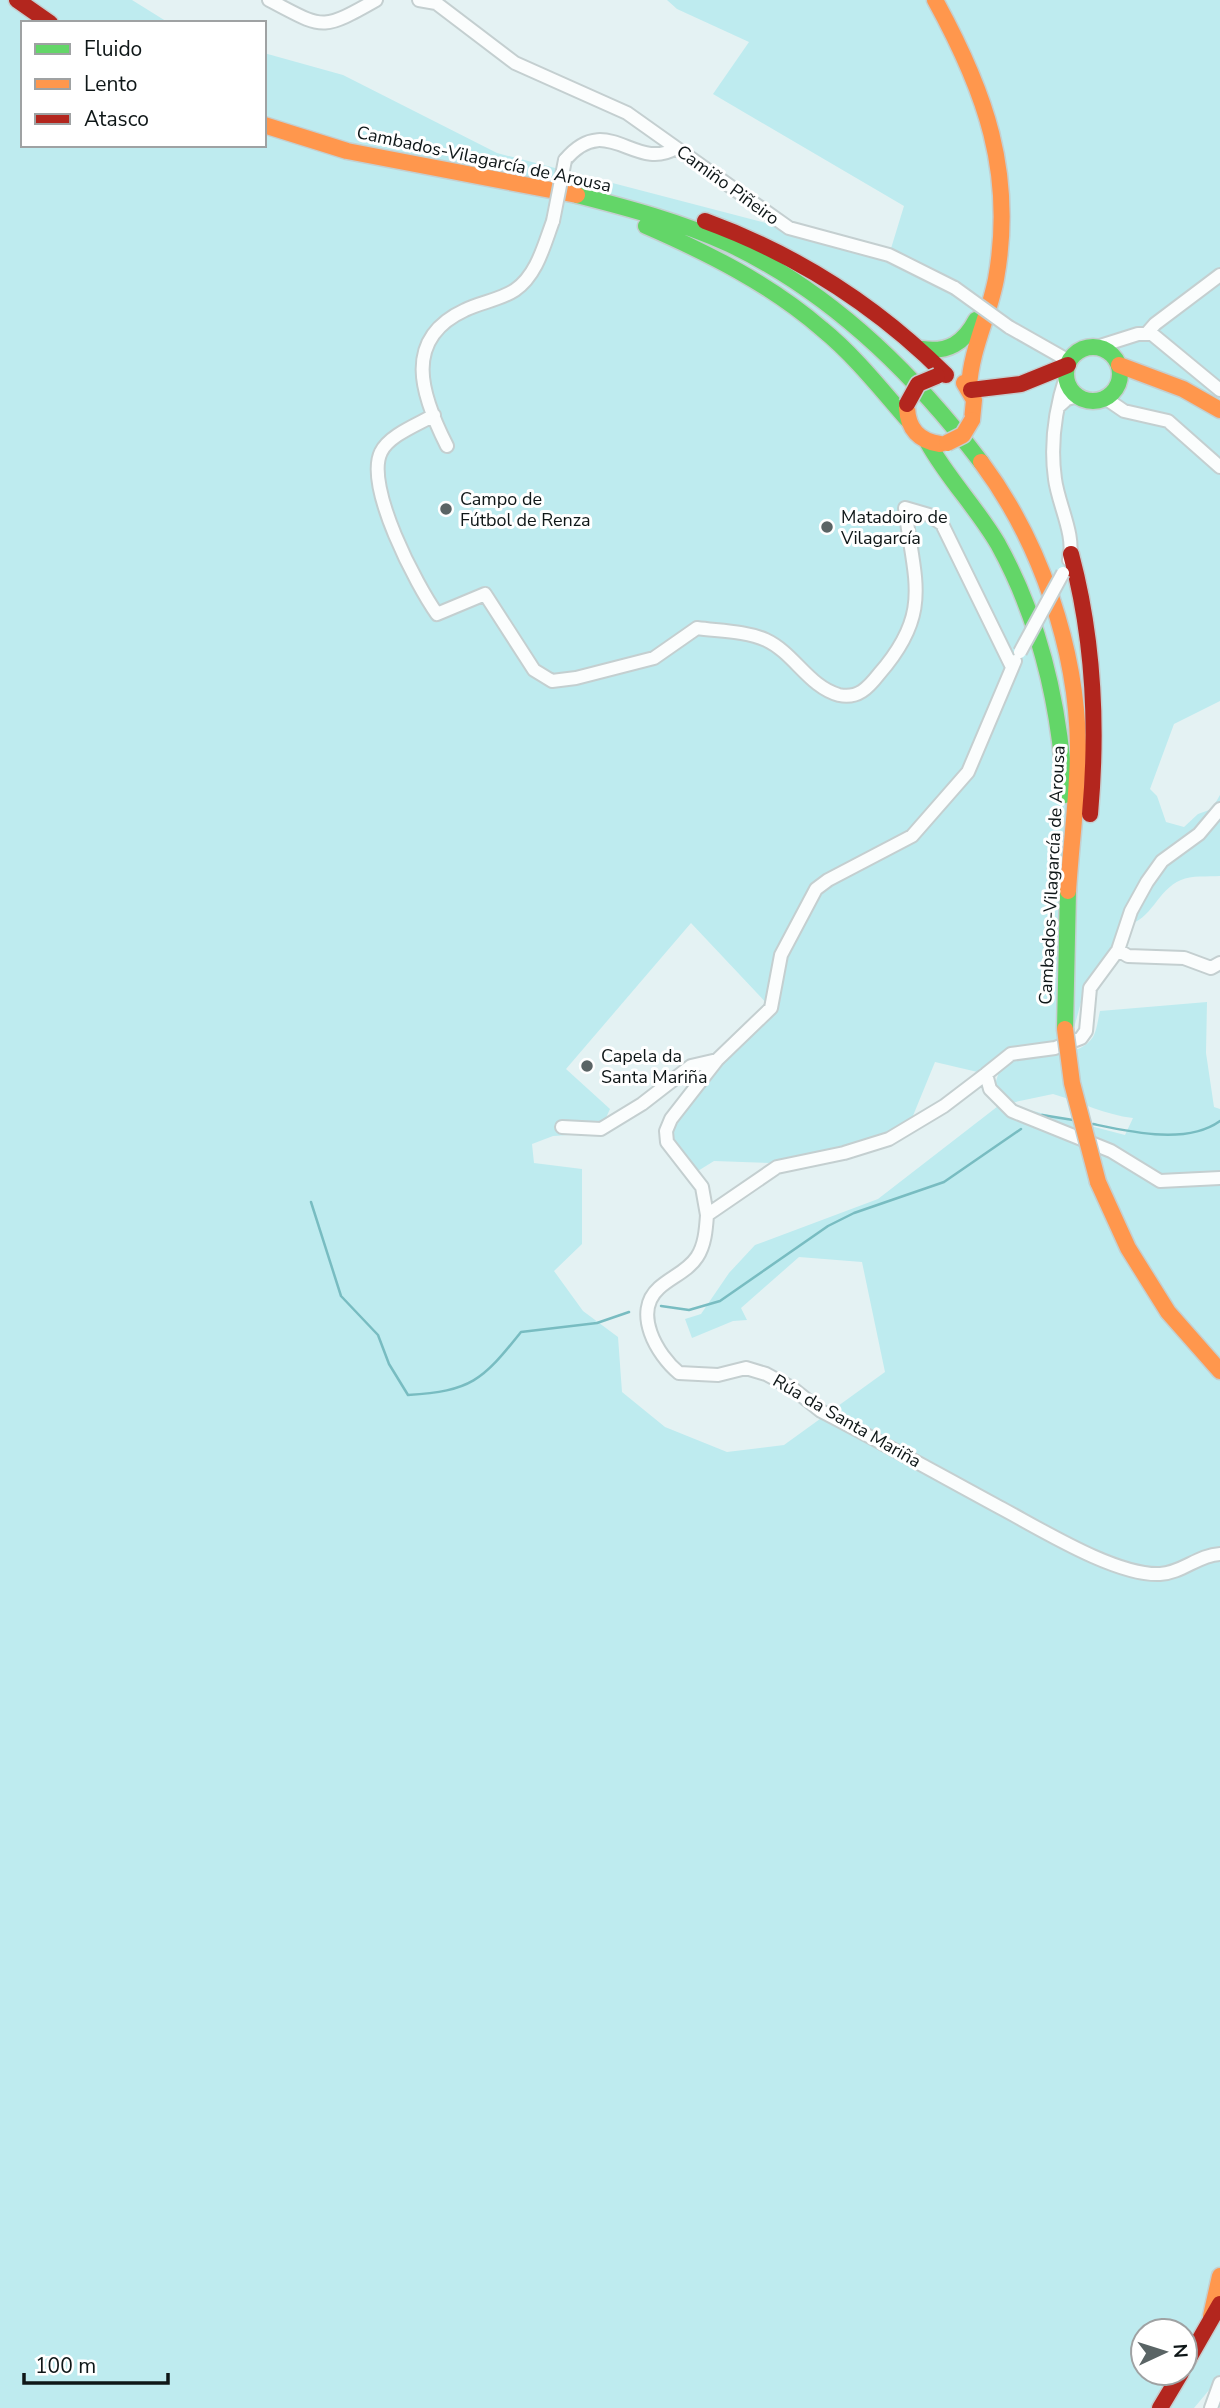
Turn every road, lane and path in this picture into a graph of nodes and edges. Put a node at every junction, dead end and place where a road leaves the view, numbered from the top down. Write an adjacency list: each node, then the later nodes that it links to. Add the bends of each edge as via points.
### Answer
1 (17, 0): 7 (main road)
2 (269, 0): 3 (street, via 310,23 325,24)
3 (376, 0)
4 (419, 0): 6 (street, Camiño Piñeiro)
5 (935, 0): 11 (main road, via 977,78 989,111 1003,193)
6 (437, 2): 9 (street, Camiño Piñeiro, via 514,63 627,113)
7 (47, 21)
8 (266, 126): 10 (main road, Cambados-Vilagarcía de Arousa, via 356,153)
9 (676, 148): 20 (street, Camiño Piñeiro, bridge, via 789,228 889,255 955,288); 29 (street, bridge, via 667,154 650,154 605,138 576,147 565,160 540,260 516,289 451,317 424,346 422,364)
10 (567, 192): 17 (main road, via 624,196 776,248 841,284); 28 (main road, via 652,228 750,279 820,327); 39 (main road, Cambados-Vilagarcía de Arousa, via 663,219 723,242 829,306 922,389 985,467 1038,564 1064,644 1075,704 1079,768)
11 (1002, 229): 15 (main road, via 996,280); 17 (main road, via 967,337 943,351)
12 (1220, 275): 13 (street)
13 (1149, 332): 14 (street); 25 (street)
14 (1128, 337): 16 (street); 18 (street, via 1118,350)
15 (975, 345): 19 (main road, via 963,364); 23 (main road)
16 (1097, 347): 18 (main road); 20 (main road, via 1081,350)
17 (922, 349): 19 (main road)
18 (1118, 362): 21 (main road); 22 (main road)
19 (944, 376): 23 (main road); 28 (main road, bridge, via 918,384)
20 (1069, 378): 24 (main road); 26 (main road, via 1094,401); 34 (street, via 1067,399 1057,408 1053,459)
21 (1169, 384): 22 (main road, via 1141,381); 27 (main road, via 1203,397)
22 (1117, 386): 26 (main road)
23 (970, 388): 24 (main road); 30 (main road)
24 (1000, 388): 30 (main road, via 984,400)
25 (1220, 390)
26 (1105, 398): 33 (street, via 1124,411 1168,421)
27 (1220, 410)
28 (907, 412): 31 (main road, via 915,434)
29 (434, 415): 32 (street); 35 (street, via 388,443 378,462 382,493 413,578 437,614 485,594 543,678 576,678 654,657 697,628 765,640 786,653 821,687 840,695 856,695 895,656 912,621 918,582 905,508 942,524)
30 (974, 417): 31 (main road, bridge, via 964,435 947,443)
31 (928, 443): 39 (main road, via 999,547 1039,635 1049,671 1065,771 1059,927)
32 (447, 446)
33 (1220, 467)
34 (1070, 554): 35 (street, bridge); 39 (main road, via 1092,664 1096,758)
35 (1012, 667): 40 (street, via 968,772 912,836 816,890 781,955 771,1008)
36 (1220, 808): 37 (street, via 1199,834 1162,861 1131,911)
37 (1118, 950): 38 (street, via 1128,956 1184,958 1210,968); 41 (street, via 1090,989 1086,1031 1078,1042 1012,1054)
38 (1220, 962)
39 (1064, 971): 45 (main road, Cambados-Vilagarcía de Arousa, bridge, via 1072,1083 1098,1182 1128,1248 1168,1312)
40 (717, 1060): 42 (street, via 691,1066 601,1129); 44 (street, via 666,1131 667,1142 702,1187)
41 (986, 1074): 43 (street, via 990,1090 1012,1111 1111,1151 1160,1181); 44 (street, via 944,1107 889,1139 777,1167)
42 (562, 1127)
43 (1220, 1178)
44 (708, 1215): 46 (street, Rúa da Santa Mariña, via 697,1256 656,1290 649,1306 647,1325 653,1340 679,1373 718,1375 746,1368 766,1374 821,1410 1045,1532 1140,1573 1171,1573)
45 (1220, 1371)
46 (1220, 1554)
47 (1220, 2276): 49 (main road)
48 (1220, 2304): 49 (main road)
49 (1214, 2320): 50 (main road)
50 (1199, 2343)
51 (1220, 2383): 54 (street)
52 (1173, 2387): 53 (main road)
53 (1160, 2408)
54 (1211, 2408)

